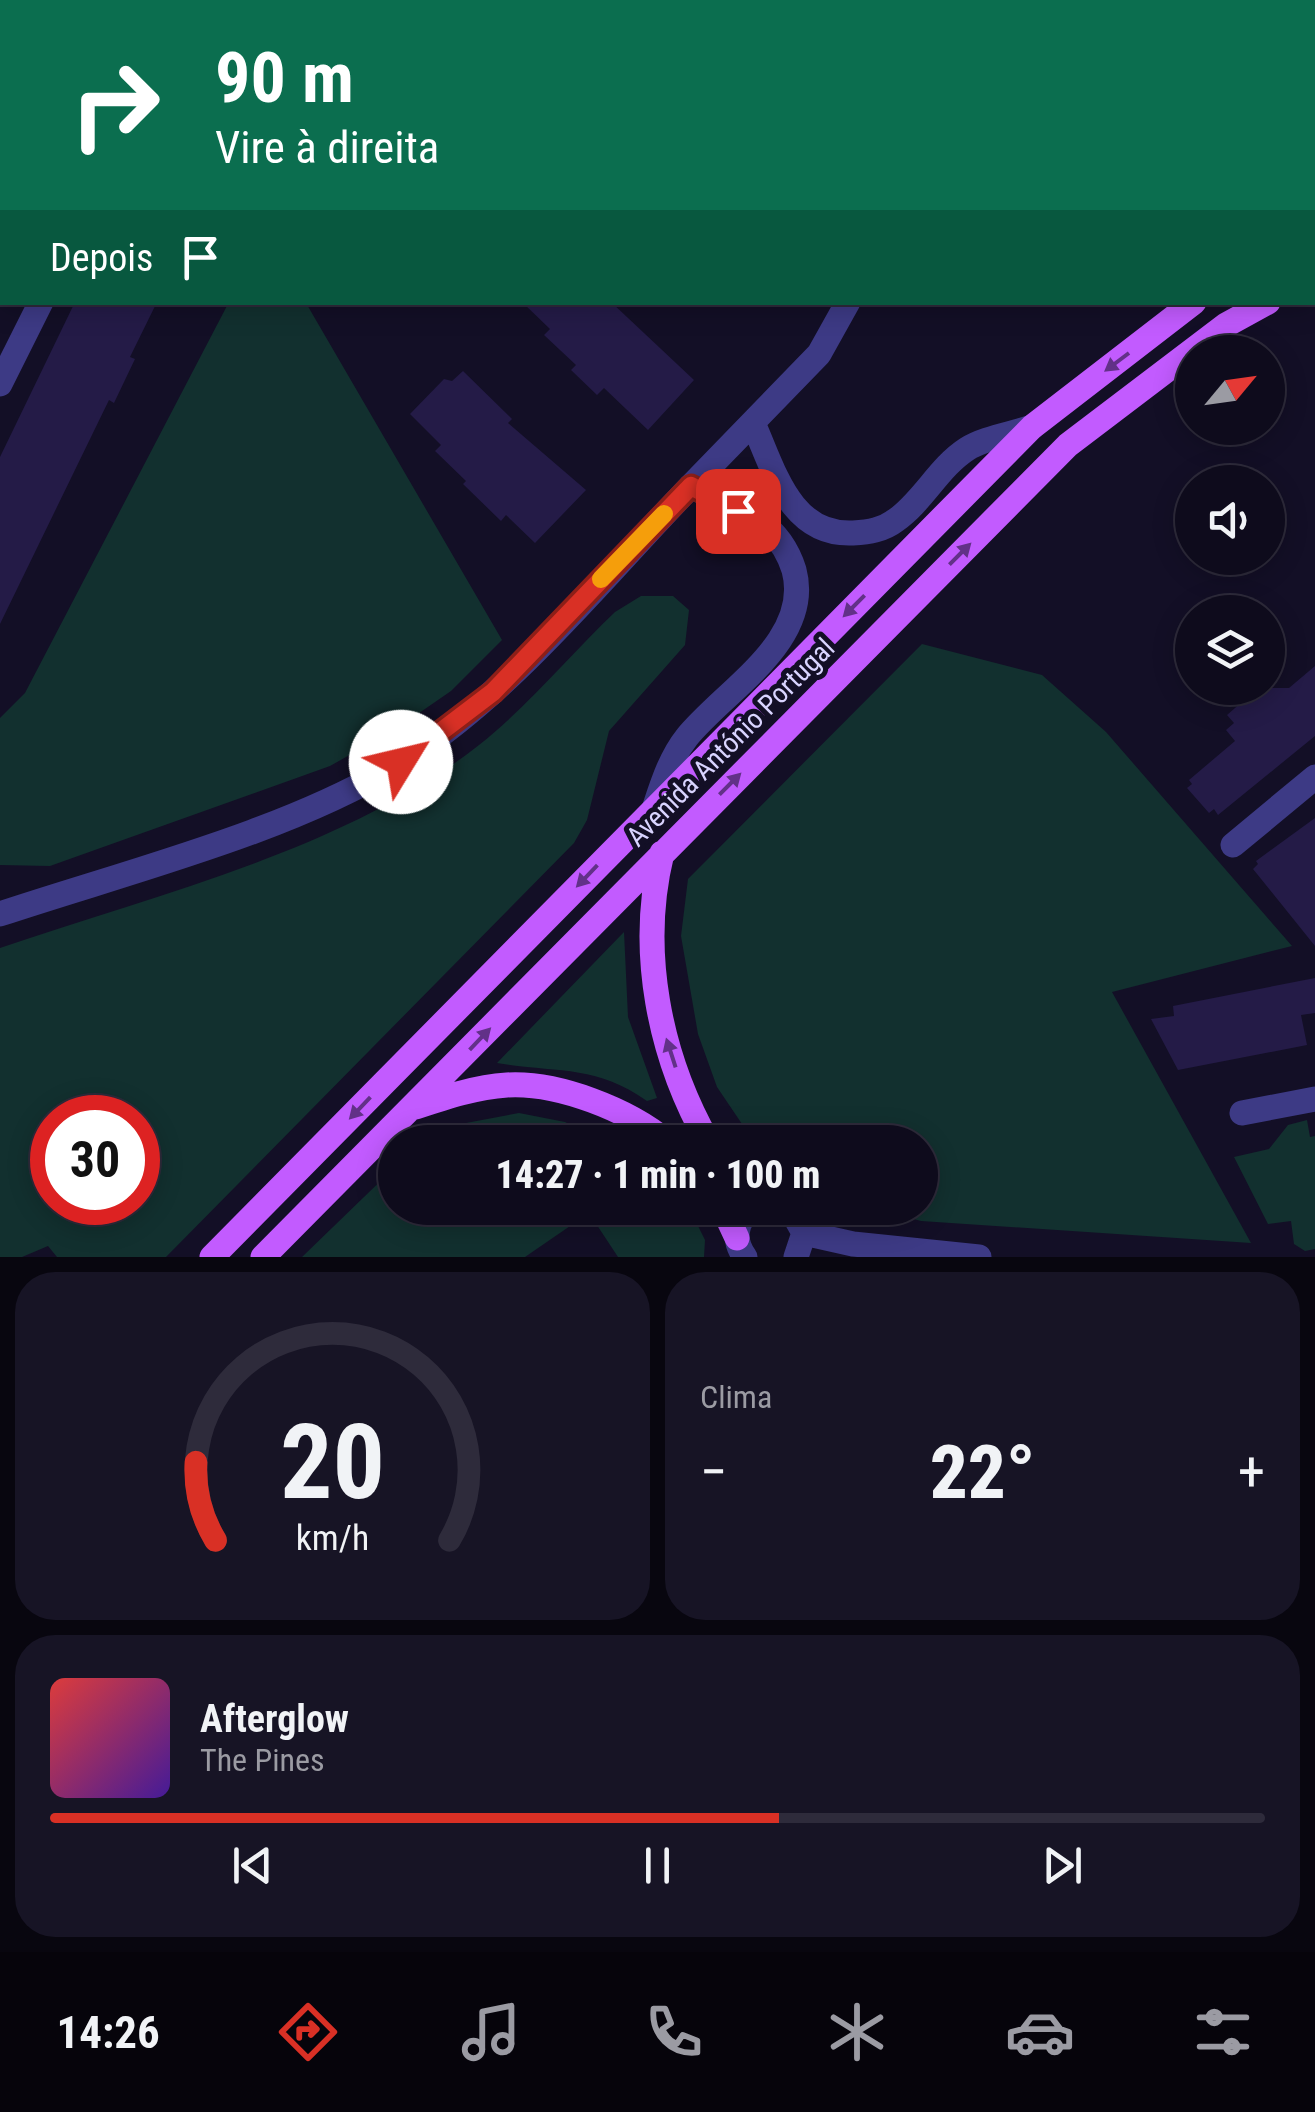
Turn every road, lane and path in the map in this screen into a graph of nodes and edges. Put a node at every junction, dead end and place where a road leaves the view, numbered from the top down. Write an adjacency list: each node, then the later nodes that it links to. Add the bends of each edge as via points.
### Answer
1 (40, 305): 5 (street)
2 (846, 305): 6 (street, via 819,354)
3 (1190, 305): 7 (main road, Avenida António Portugal, one-way to 7)
4 (1263, 305): 12 (main road, Avenida António Portugal, one-way to 4, via 1068,446 1226,325)
5 (0, 384)
6 (753, 423): 7 (street, via 785,496 802,517 846,533 874,532 896,520 967,449); 8 (street)
7 (1032, 427): 10 (main road, Avenida António Portugal, one-way to 10)
8 (691, 486): 10 (street, via 778,538 794,570 795,606 776,644 686,738); 13 (street, via 493,692 401,762 290,816)
9 (1315, 777): 11 (street)
10 (656, 806): 20 (main road, Avenida António Portugal, one-way to 20)
11 (1232, 845)
12 (662, 853): 15 (main road, Avenida António Portugal, one-way to 12); 18 (main road, one-way to 12, via 667,1042 656,991 650,918)
13 (0, 914)
14 (1315, 1098): 16 (street)
15 (411, 1109): 17 (main road, via 454,1094 526,1087 558,1092); 21 (main road, Avenida António Portugal)
16 (1242, 1113)
17 (639, 1125)
18 (701, 1125)
19 (800, 1245): 22 (street)
20 (212, 1257)
21 (263, 1257)
22 (979, 1257)

